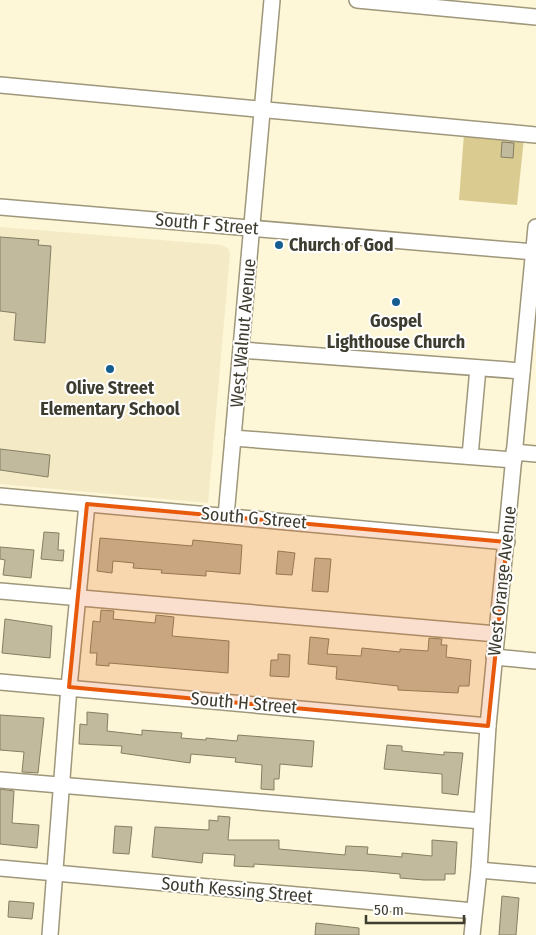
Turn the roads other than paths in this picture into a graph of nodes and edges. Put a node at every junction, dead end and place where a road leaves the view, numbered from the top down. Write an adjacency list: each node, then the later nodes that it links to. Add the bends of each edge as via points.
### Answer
1 (272, 0): 5 (street, West Walnut Avenue)
2 (358, 0): 3 (street)
3 (536, 17)
4 (0, 85): 5 (street)
5 (262, 110): 6 (street); 8 (street, West Walnut Avenue)
6 (536, 135)
7 (0, 207): 8 (street, South F Street)
8 (252, 228): 10 (street, South F Street); 11 (street, West Walnut Avenue)
9 (536, 233): 10 (street, West Orange Avenue)
10 (534, 252): 13 (street, West Orange Avenue)
11 (241, 350): 12 (street); 14 (street, West Walnut Avenue)
12 (478, 368): 13 (street); 16 (street)
13 (522, 371): 17 (street, West Orange Avenue)
14 (234, 438): 16 (street); 20 (street, West Walnut Avenue)
15 (536, 454): 17 (street)
16 (470, 456): 17 (street)
17 (514, 456): 21 (street, West Orange Avenue)
18 (0, 496): 19 (street, South G Street)
19 (87, 504): 20 (street, South G Street); 23 (street)
20 (226, 516): 21 (street, South G Street)
21 (507, 542): 24 (street, West Orange Avenue)
22 (0, 591): 23 (street)
23 (78, 598): 24 (street); 28 (street)
24 (497, 634): 25 (street, West Orange Avenue)
25 (494, 657): 26 (street); 29 (street, West Orange Avenue)
26 (536, 661)
27 (0, 682): 28 (street, South H Street)
28 (68, 687): 29 (street, South H Street); 31 (street)
29 (488, 726): 32 (street, West Orange Avenue)
30 (0, 780): 31 (street)
31 (62, 785): 32 (street); 35 (street)
32 (482, 821): 34 (street, West Orange Avenue)
33 (0, 868): 35 (street, South Kessing Street)
34 (479, 870): 36 (street); 37 (street, West Orange Avenue)
35 (56, 873): 37 (street, South Kessing Street); 38 (street)
36 (536, 875)
37 (474, 911): 39 (street, West Orange Avenue)
38 (50, 935)
39 (472, 935)

